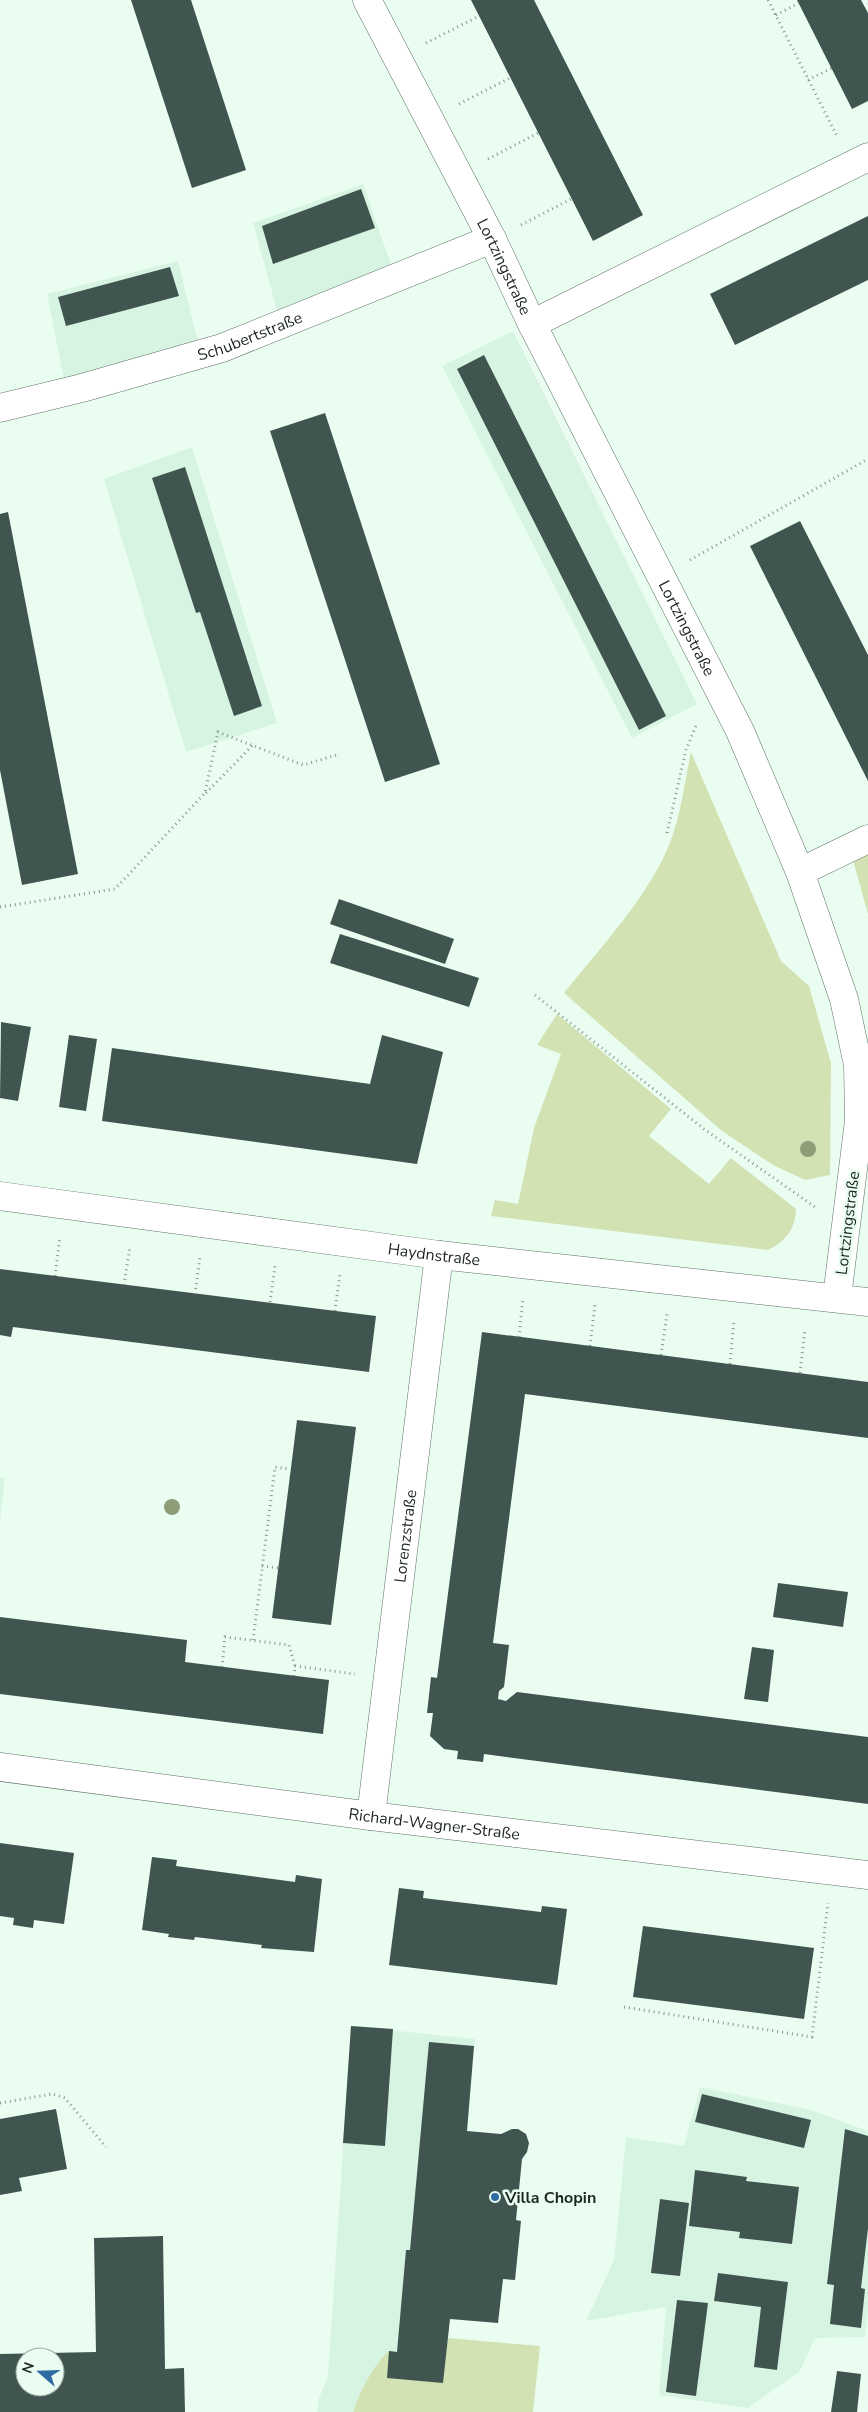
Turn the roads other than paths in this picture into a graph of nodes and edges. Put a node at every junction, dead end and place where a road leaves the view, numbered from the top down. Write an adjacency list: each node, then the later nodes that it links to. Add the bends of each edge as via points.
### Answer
1 (367, 0): 3 (street, Lortzingstraße)
2 (860, 161): 4 (street)
3 (492, 240): 4 (street, Lortzingstraße); 5 (street, Schubertstraße, via 222,348)
4 (532, 324): 7 (street, Lortzingstraße, via 740,731)
5 (0, 408)
6 (868, 839): 7 (street)
7 (800, 872): 8 (street, Lortzingstraße, via 844,999 858,1065)
8 (864, 1119): 11 (street, Lortzingstraße)
9 (0, 1196): 10 (street, Haydnstraße)
10 (439, 1255): 11 (street, Haydnstraße); 14 (street, Lorenzstraße)
11 (837, 1298): 12 (street, Haydnstraße)
12 (868, 1302)
13 (0, 1767): 14 (street, Richard-Wagner-Straße)
14 (371, 1816): 15 (street, Richard-Wagner-Straße)
15 (868, 1875)

